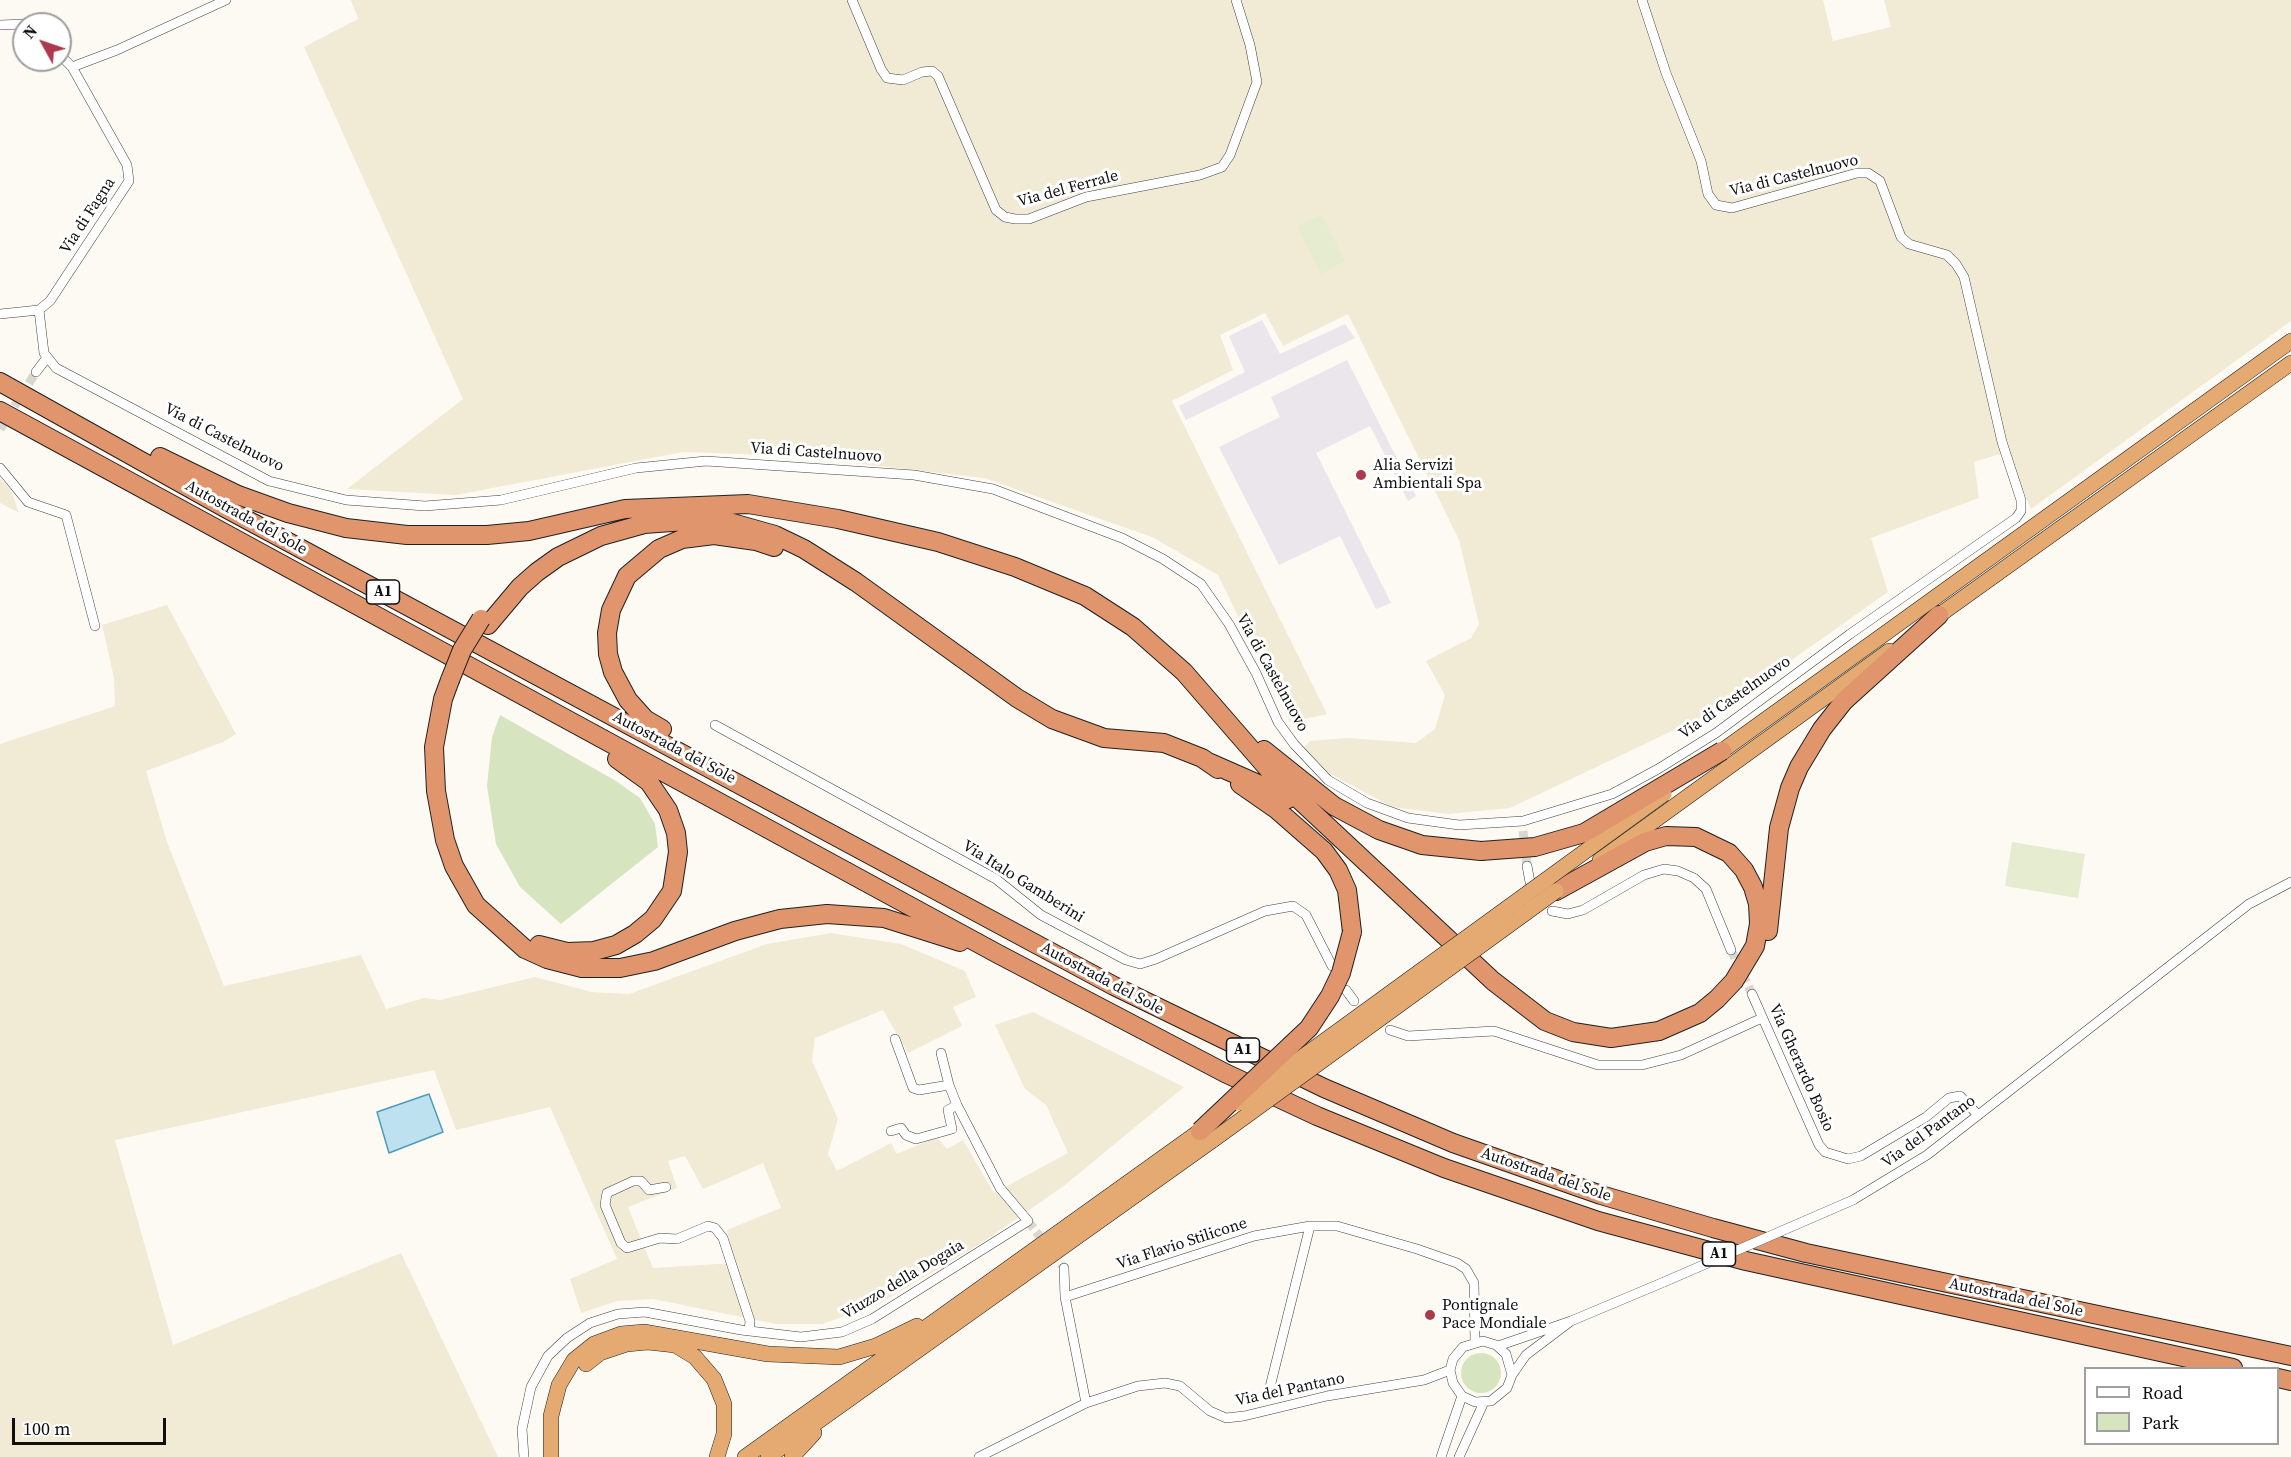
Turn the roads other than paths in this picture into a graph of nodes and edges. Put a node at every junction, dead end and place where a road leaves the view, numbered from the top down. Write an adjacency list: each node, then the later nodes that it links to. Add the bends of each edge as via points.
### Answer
1 (226, 0): 5 (street)
2 (852, 0): 3 (street, Via del Ferrale, via 887,78 903,80 932,71 938,76 996,210 1005,217 1029,219 1086,197 1200,175 1222,167 1257,82)
3 (1236, 0)
4 (1642, 0): 28 (street, Via di Castelnuovo, via 1701,161 1708,194 1716,205 1732,208 1868,173 1880,181 1901,237 1909,244 1947,255 1956,264 1964,278 2021,511 1716,733 1612,794)
5 (72, 67): 6 (street, Via di Fagna, via 127,165 129,181 51,301)
6 (39, 310): 7 (street); 9 (street)
7 (0, 314)
8 (2291, 341): 25 (highway)
9 (46, 359): 11 (street); 28 (street, Via di Castelnuovo, via 56,368 269,481 346,500 425,506 501,500 636,468 706,461 914,475 993,489 1122,538 1201,584 1256,673 1278,722 1328,780 1367,803 1408,818 1459,825)
10 (2291, 363): 18 (highway)
11 (36, 372)
12 (0, 382): 14 (highway, Autostrada del Sole / A1)
13 (0, 411): 22 (highway, Autostrada del Sole / A1)
14 (68, 419): 16 (highway, via 102,428 238,495 346,528 472,537 529,531 625,509); 26 (highway, Autostrada del Sole / A1)
15 (0, 468): 20 (street, via 28,502 66,515)
16 (657, 507): 19 (highway, via 598,526 552,550 498,596); 23 (highway, via 748,504 838,519 938,542 1015,567 1085,596 1132,627 1184,672)
17 (834, 568): 19 (highway, via 804,549 755,528 700,520 644,524 618,529 558,557); 26 (highway, via 756,541 714,535 682,539 659,549 627,576 611,610 607,633 613,672 628,700 645,719 694,747); 27 (highway, via 1052,719 1104,738 1164,743)
18 (1939, 615): 27 (highway, via 1844,701 1799,767 1782,812 1768,930 1747,974 1703,1017 1683,1028 1633,1042 1611,1044 1572,1037 1518,1009 1299,808 1274,791); 33 (highway)
19 (485, 622): 21 (highway)
20 (95, 626)
21 (454, 682): 22 (highway, via 444,775 455,841 477,890 517,934 542,947 567,952 594,951 635,934 664,904 677,870 676,833 668,810 649,782 618,759 563,730); 36 (highway, via 443,699 434,747 436,791 445,840 454,866 476,905 525,949 582,968 620,968 654,961 780,919 827,914 884,918)
22 (558, 715): 36 (highway, Autostrada del Sole / A1)
23 (1221, 715): 25 (highway, bridge, via 1334,806 1378,830 1422,845 1481,851 1535,847 1584,833); 33 (highway, via 1276,778 1494,981 1545,1021 1573,1032 1611,1038 1659,1031 1700,1012 1734,981 1755,946 1758,904 1743,870 1729,853 1696,837 1666,836 1645,842)
24 (715, 725): 37 (street, Via Italo Gamberini, via 996,879 1041,915 1126,960 1140,964 1156,959 1266,911 1293,906 1306,915)
25 (1722, 751): 49 (highway, bridge)
26 (700, 762): 59 (highway, Autostrada del Sole / A1, via 1198,1029 1453,1143 1601,1195 1806,1252)
27 (1208, 762): 49 (highway, bridge, via 1276,809 1324,851 1347,890 1352,932 1341,973 1309,1028)
28 (1523, 820): 29 (street)
29 (1522, 831)
30 (1527, 866): 31 (street)
31 (1530, 882)
32 (2291, 882): 47 (street, Via del Pantano, via 2249,904)
33 (1556, 891): 49 (highway, bridge)
34 (1552, 911): 35 (street, via 1568,915 1644,875 1664,869 1678,871 1706,889)
35 (1731, 950)
36 (998, 954): 60 (highway, Autostrada del Sole / A1, via 1225,1073 1317,1116 1444,1168 1598,1221 1746,1261)
37 (1332, 966)
38 (1346, 990): 40 (street)
39 (1752, 994): 41 (street, Via Gherardo Bosio)
40 (1354, 1001)
41 (1762, 1018): 42 (street, via 1681,1055 1642,1065 1598,1065 1494,1031 1408,1036); 47 (street, Via Gherardo Bosio, via 1825,1152 1848,1159 1861,1156 1926,1117 1949,1098 1960,1096)
42 (1390, 1030)
43 (895, 1039): 45 (street, via 913,1088)
44 (941, 1053): 45 (street)
45 (949, 1085): 46 (street)
46 (957, 1105): 48 (street, via 948,1110 952,1129 916,1139 901,1128); 56 (street, Viuzzo della Dogaia, via 1000,1188 1028,1221 854,1328 812,1337)
47 (1978, 1115): 55 (street, Via del Pantano, bridge, via 1927,1155 1852,1200)
48 (891, 1131)
49 (1207, 1135): 54 (highway); 63 (highway)
50 (666, 1187): 56 (street, via 649,1190 641,1181 633,1181 608,1193 605,1205 621,1243 627,1248 660,1238 677,1239 708,1226 715,1228 723,1238 750,1321)
51 (1310, 1226): 53 (street, Via Flavio Stilicone, via 1254,1236); 57 (street, Via Flavio Stilicone, via 1358,1230 1466,1269 1474,1283); 64 (street)
52 (1064, 1268): 53 (street)
53 (1065, 1298): 67 (street)
54 (945, 1314): 69 (highway, via 876,1346 839,1357 768,1354 644,1332 621,1334 594,1344 574,1360 559,1385 551,1416); 72 (highway)
55 (1571, 1321): 58 (street, Via del Pantano); 62 (street, Via del Pantano, via 1526,1355)
56 (749, 1331): 68 (street, Viuzzo della Dogaia, via 645,1312 618,1314 590,1323 548,1356 531,1387 522,1429)
57 (1475, 1342): 58 (street, Via del Pantano); 61 (street, via 1458,1352)
58 (1498, 1346): 62 (street, via 1508,1356)
59 (2291, 1356)
60 (2228, 1367)
61 (1450, 1370): 65 (street, via 1454,1387); 67 (street, Via del Pantano, via 1424,1380 1226,1418 1210,1411 1180,1386 1165,1383 1138,1386)
62 (1512, 1375): 66 (street, Via del Pantano, via 1501,1395)
63 (867, 1385): 73 (highway); 74 (highway)
64 (1270, 1387)
65 (1462, 1396): 66 (street); 76 (street)
66 (1484, 1402): 77 (street)
67 (1086, 1403): 75 (street, Via del Pantano)
68 (524, 1457)
69 (551, 1457)
70 (560, 1457): 71 (highway, via 561,1418 569,1388 581,1367 600,1353 648,1342 675,1345 695,1357 714,1379 724,1404 724,1434)
71 (717, 1457)
72 (745, 1457)
73 (768, 1457)
74 (792, 1457)
75 (979, 1457)
76 (1440, 1457)
77 (1459, 1457)

